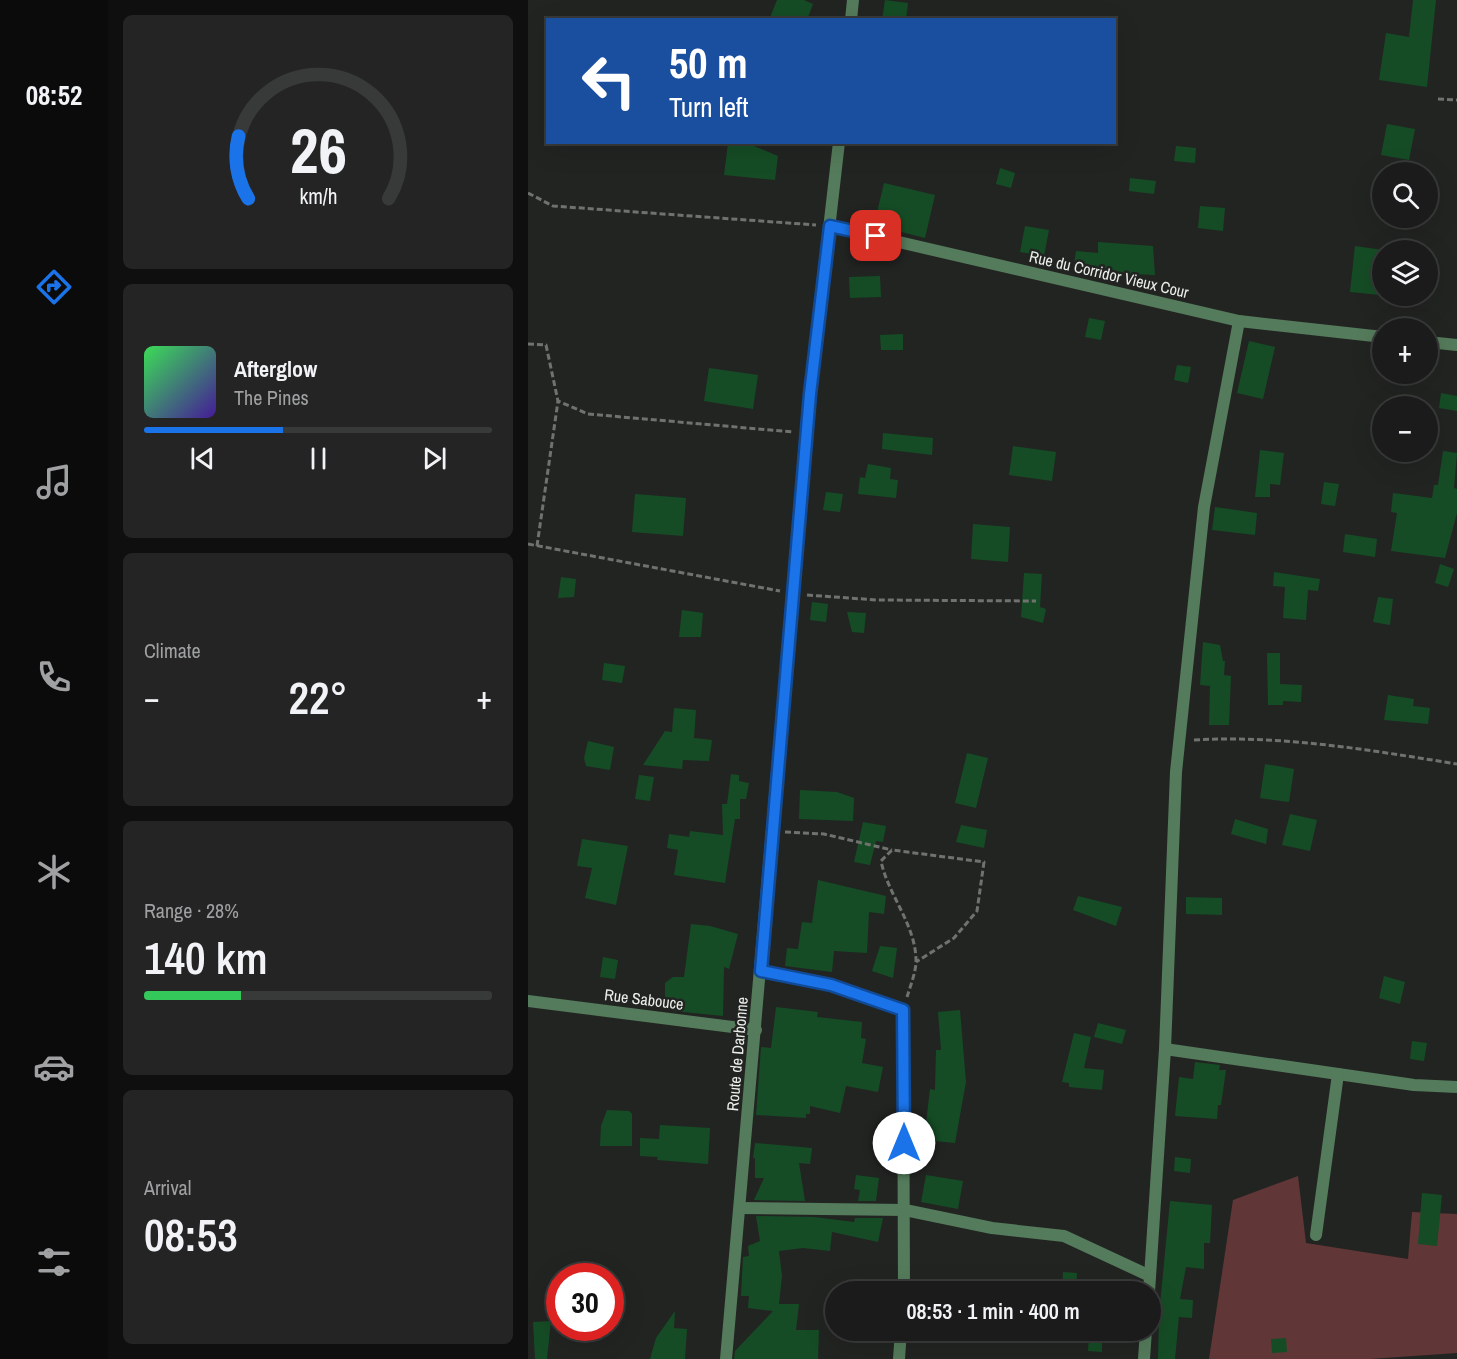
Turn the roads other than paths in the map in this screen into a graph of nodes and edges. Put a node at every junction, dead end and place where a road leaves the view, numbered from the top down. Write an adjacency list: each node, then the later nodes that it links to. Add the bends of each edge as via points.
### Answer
1 (853, 0): 2 (street)
2 (851, 18)
3 (839, 144): 4 (street, Route de Darbonne)
4 (830, 226): 5 (street, Rue du Corridor Vieux Cour); 9 (street, Route de Darbonne, via 807,433)
5 (1239, 321): 6 (street, Rue du Corridor Vieux Cour); 13 (street, via 1204,507 1179,741)
6 (1372, 336)
7 (1438, 343): 8 (street)
8 (1457, 345)
9 (761, 971): 11 (lane, via 831,985); 12 (street, Route de Darbonne)
10 (528, 1001): 12 (street, Rue Sabouce)
11 (903, 1010): 17 (street)
12 (756, 1030): 16 (street, Route de Darbonne)
13 (1165, 1048): 14 (street); 19 (street)
14 (1338, 1074): 15 (street); 18 (street)
15 (1457, 1087)
16 (740, 1209): 17 (street); 24 (street, Route de Darbonne)
17 (904, 1210): 19 (street, via 992,1228 1064,1236); 20 (street)
18 (1316, 1235)
19 (1150, 1276): 21 (street)
20 (904, 1281)
21 (1150, 1281)
22 (900, 1341): 25 (street)
23 (1145, 1341): 26 (street)
24 (726, 1359)
25 (899, 1359)
26 (1144, 1359)

